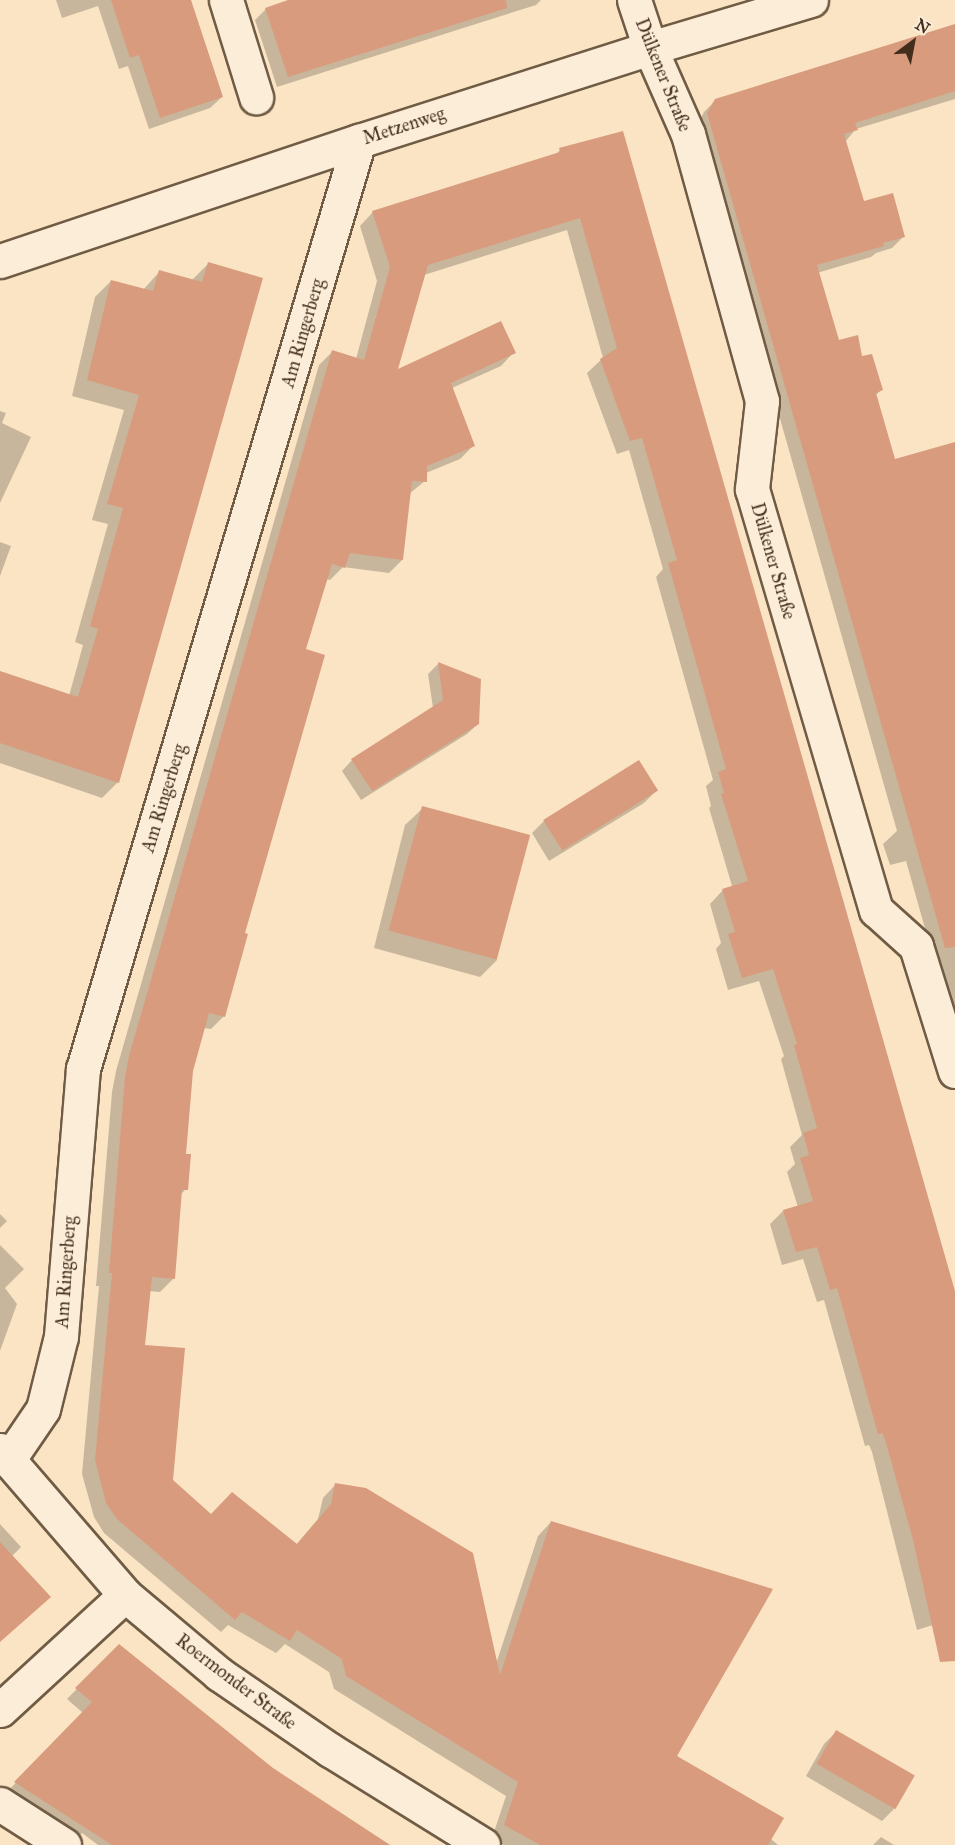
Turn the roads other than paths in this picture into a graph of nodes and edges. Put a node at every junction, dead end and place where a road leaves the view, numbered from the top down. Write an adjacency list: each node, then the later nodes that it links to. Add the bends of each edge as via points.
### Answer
1 (226, 0): 5 (street)
2 (634, 0): 4 (street, Dülkener Straße)
3 (811, 0): 4 (street, Metzenweg)
4 (650, 48): 6 (street, Metzenweg); 8 (street, Dülkener Straße, via 688,134 762,400 752,489 876,910 916,946)
5 (256, 97)
6 (359, 141): 7 (street, Metzenweg); 9 (street, Am Ringerberg, via 82,1069 61,1336 43,1409)
7 (0, 261)
8 (955, 1071)
9 (5, 1454): 10 (street, Roermonder Straße)
10 (125, 1595): 11 (street); 14 (street, Roermonder Straße, via 219,1674 330,1750)
11 (0, 1710)
12 (0, 1804): 13 (street)
13 (64, 1845)
14 (483, 1845)

